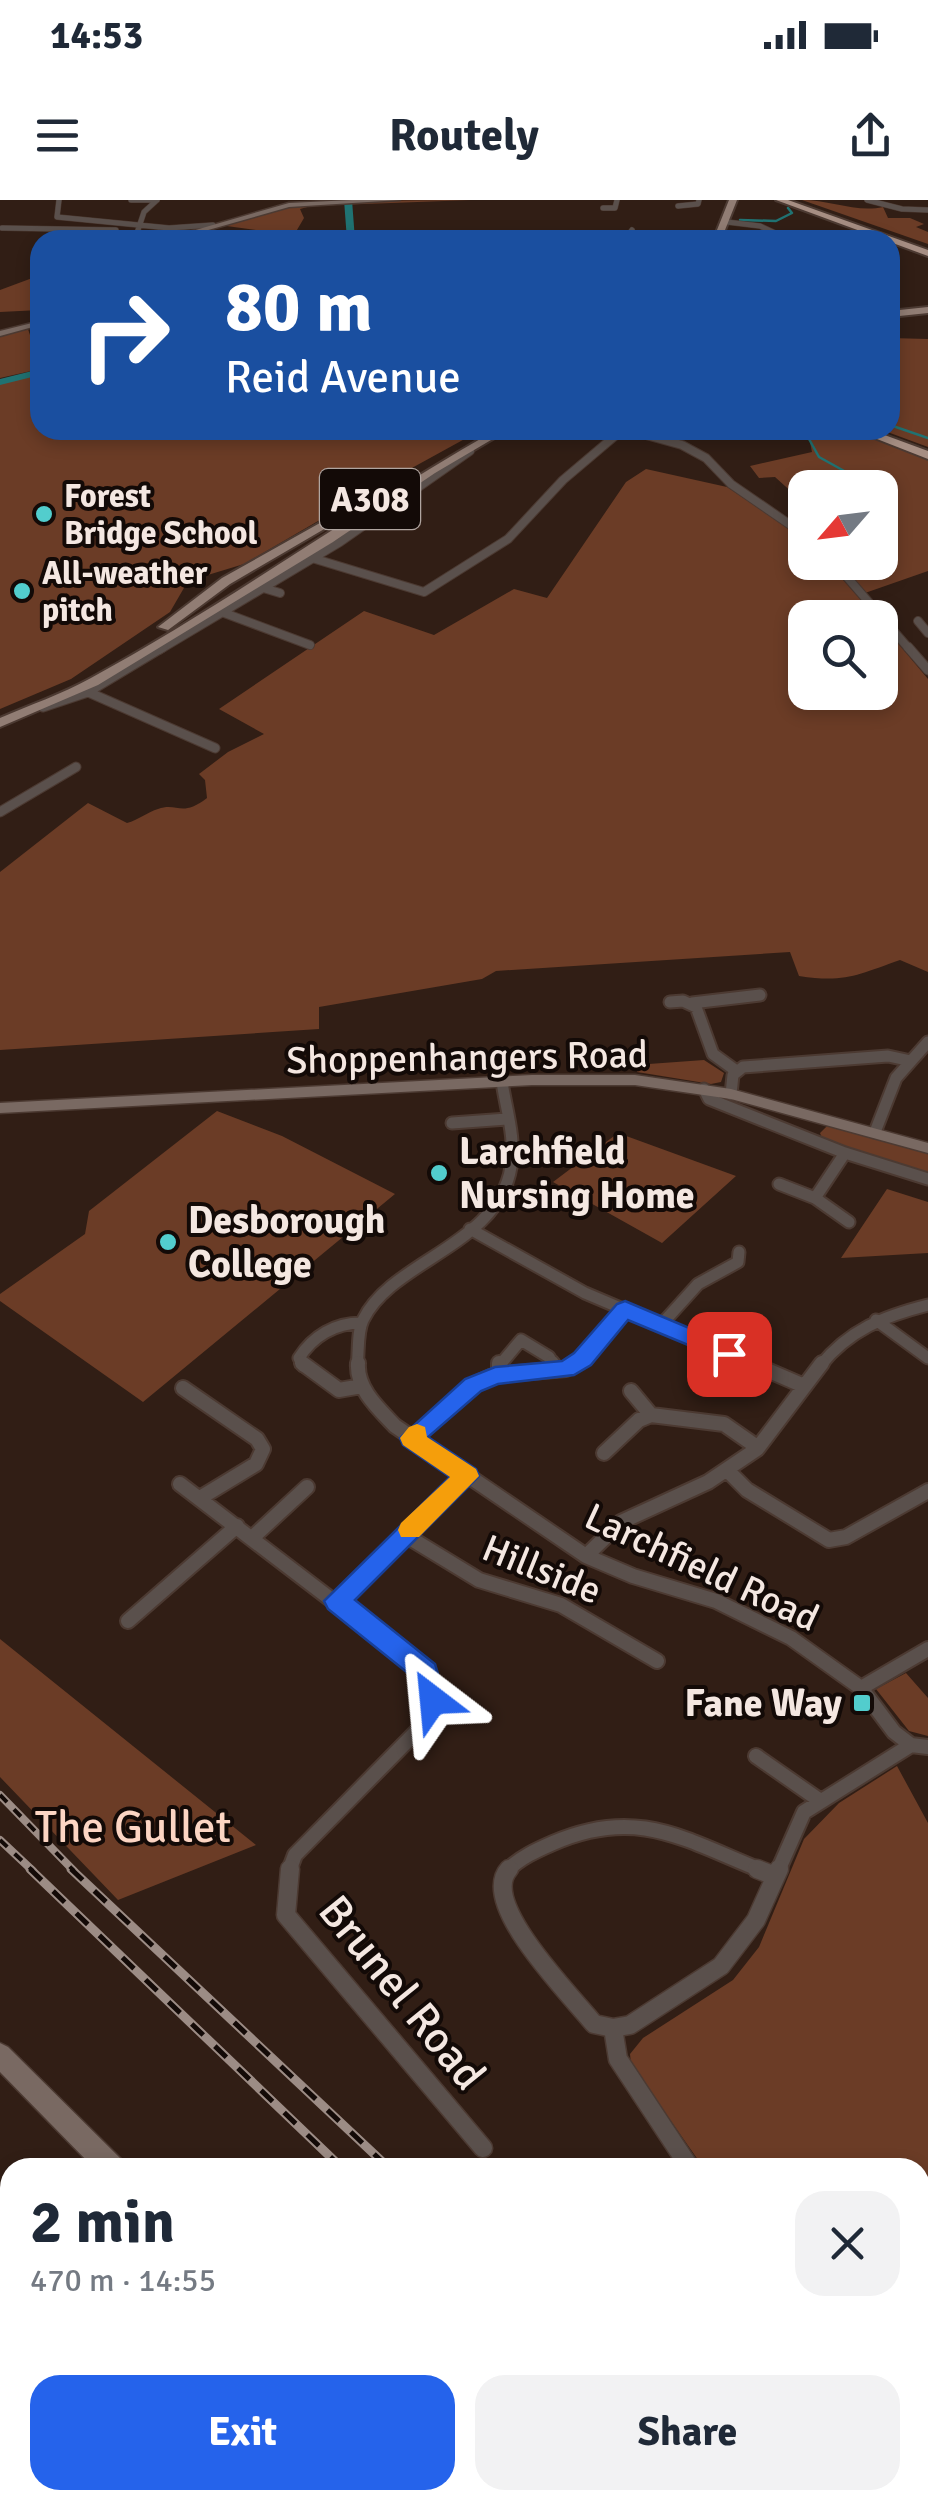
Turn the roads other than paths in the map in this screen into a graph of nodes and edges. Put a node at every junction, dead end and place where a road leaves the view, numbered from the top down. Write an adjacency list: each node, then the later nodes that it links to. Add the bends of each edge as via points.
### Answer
1 (59, 200): 18 (street, via 56,218)
2 (130, 200): 3 (street)
3 (157, 200): 18 (street)
4 (397, 200): 11 (street)
5 (617, 200): 13 (street, via 615,208)
6 (698, 200): 12 (street)
7 (733, 200): 17 (main road)
8 (780, 200): 25 (highway)
9 (794, 200): 26 (highway)
10 (867, 200): 14 (street)
11 (369, 201): 19 (street, via 290,205)
12 (678, 206)
13 (603, 208)
14 (928, 213): 15 (street)
15 (914, 219)
16 (172, 220): 18 (street)
17 (727, 222): 23 (main road); 24 (street)
18 (139, 225): 19 (street); 20 (street); 21 (street)
19 (214, 225): 22 (street)
20 (2, 228)
21 (145, 230)
22 (198, 230)
23 (723, 230)
24 (769, 230)
25 (869, 230)
26 (874, 230)
27 (900, 240): 29 (highway)
28 (900, 241): 29 (highway)
29 (928, 250)
30 (928, 310): 31 (main road)
31 (900, 313)
32 (30, 326): 33 (street)
33 (0, 334)
34 (479, 440): 54 (main road, A308, via 226,581 87,680)
35 (480, 440): 53 (main road, A308, via 93,682)
36 (482, 440): 43 (street)
37 (613, 440): 43 (street, via 508,538 424,592)
38 (663, 440): 42 (street, via 706,458)
39 (891, 440): 41 (highway)
40 (898, 440): 41 (highway)
41 (928, 452)
42 (788, 524)
43 (312, 558): 45 (street)
44 (850, 580): 51 (street)
45 (260, 587): 46 (street); 47 (street)
46 (280, 593)
47 (220, 611): 50 (street); 52 (street)
48 (918, 620): 49 (street)
49 (928, 633)
50 (309, 646)
51 (928, 670)
52 (88, 692): 53 (street); 55 (street)
53 (22, 714): 54 (main road, A308)
54 (0, 720)
55 (215, 748)
56 (76, 767): 57 (street)
57 (0, 812)
58 (760, 994): 60 (street)
59 (670, 1002): 60 (street)
60 (692, 1004): 63 (street, via 714,1060)
61 (928, 1042): 62 (street)
62 (911, 1061): 63 (street, via 888,1056); 70 (street, via 896,1078)
63 (736, 1070): 66 (street)
64 (502, 1082): 65 (street, Shoppenhangers Road, via 634,1080); 67 (street, Shoppenhangers Road); 68 (street)
65 (704, 1089): 66 (street, Shoppenhangers Road); 71 (street, via 709,1098)
66 (731, 1094): 69 (street, Shoppenhangers Road)
67 (0, 1108)
68 (507, 1118): 72 (street, via 451,1119); 79 (street, via 511,1171 500,1201)
69 (822, 1118): 70 (street, Shoppenhangers Road); 71 (street)
70 (876, 1132): 73 (street, Shoppenhangers Road)
71 (818, 1140): 74 (street)
72 (454, 1142)
73 (928, 1148)
74 (845, 1153): 75 (street); 77 (street)
75 (928, 1180)
76 (779, 1184): 77 (street)
77 (816, 1198): 78 (street)
78 (849, 1222)
79 (470, 1230): 82 (street); 84 (street, via 377,1299)
80 (742, 1261): 85 (street, via 698,1284)
81 (928, 1304): 83 (street)
82 (625, 1309): 85 (street); 87 (street, via 582,1359)
83 (876, 1320): 86 (street); 90 (street, via 831,1349)
84 (361, 1323): 89 (street, via 356,1356); 89 (street, via 342,1323 299,1358 339,1390)
85 (662, 1326): 90 (street)
86 (928, 1358)
87 (556, 1370): 88 (street); 88 (street, via 521,1340 499,1362)
88 (500, 1375): 94 (street, via 473,1385)
89 (362, 1386): 94 (street, Larchfield Road, via 380,1414)
90 (804, 1386): 95 (street)
91 (183, 1388): 102 (street, via 264,1449 256,1464)
92 (631, 1391): 93 (street)
93 (651, 1415): 95 (street, via 724,1424); 96 (street, via 610,1438)
94 (412, 1438): 98 (street, Larchfield Road)
95 (757, 1447): 97 (street)
96 (604, 1453)
97 (728, 1471): 101 (street, via 747,1490 830,1540); 106 (street, via 634,1510)
98 (467, 1476): 104 (street); 106 (street, Larchfield Road)
99 (180, 1484): 102 (street, Brunel Road)
100 (307, 1486): 105 (street)
101 (928, 1491)
102 (200, 1498): 103 (street, Brunel Road)
103 (237, 1526): 105 (street, Brunel Road); 108 (street)
104 (405, 1535): 107 (street); 110 (street, Hillside, via 479,1580 561,1604)
105 (252, 1538): 107 (street, Brunel Road)
106 (586, 1556): 111 (street, Larchfield Road, via 759,1620)
107 (337, 1601): 118 (street, Brunel Road, via 426,1672 433,1700 418,1730 295,1855 286,1915)
108 (128, 1621)
109 (928, 1648): 111 (street)
110 (657, 1661)
111 (861, 1688): 112 (street, Larchfield Road, via 894,1732)
112 (919, 1746): 114 (street)
113 (756, 1756): 114 (street)
114 (819, 1800): 115 (street, via 804,1812)
115 (775, 1876): 116 (street, via 756,1920 721,1966 630,2025); 116 (street, via 621,1824 590,1828 503,1875 504,1908 594,2024)
116 (613, 2028): 120 (street, via 618,2059)
117 (0, 2055): 119 (street)
118 (483, 2148)
119 (102, 2158)
120 (685, 2158)

